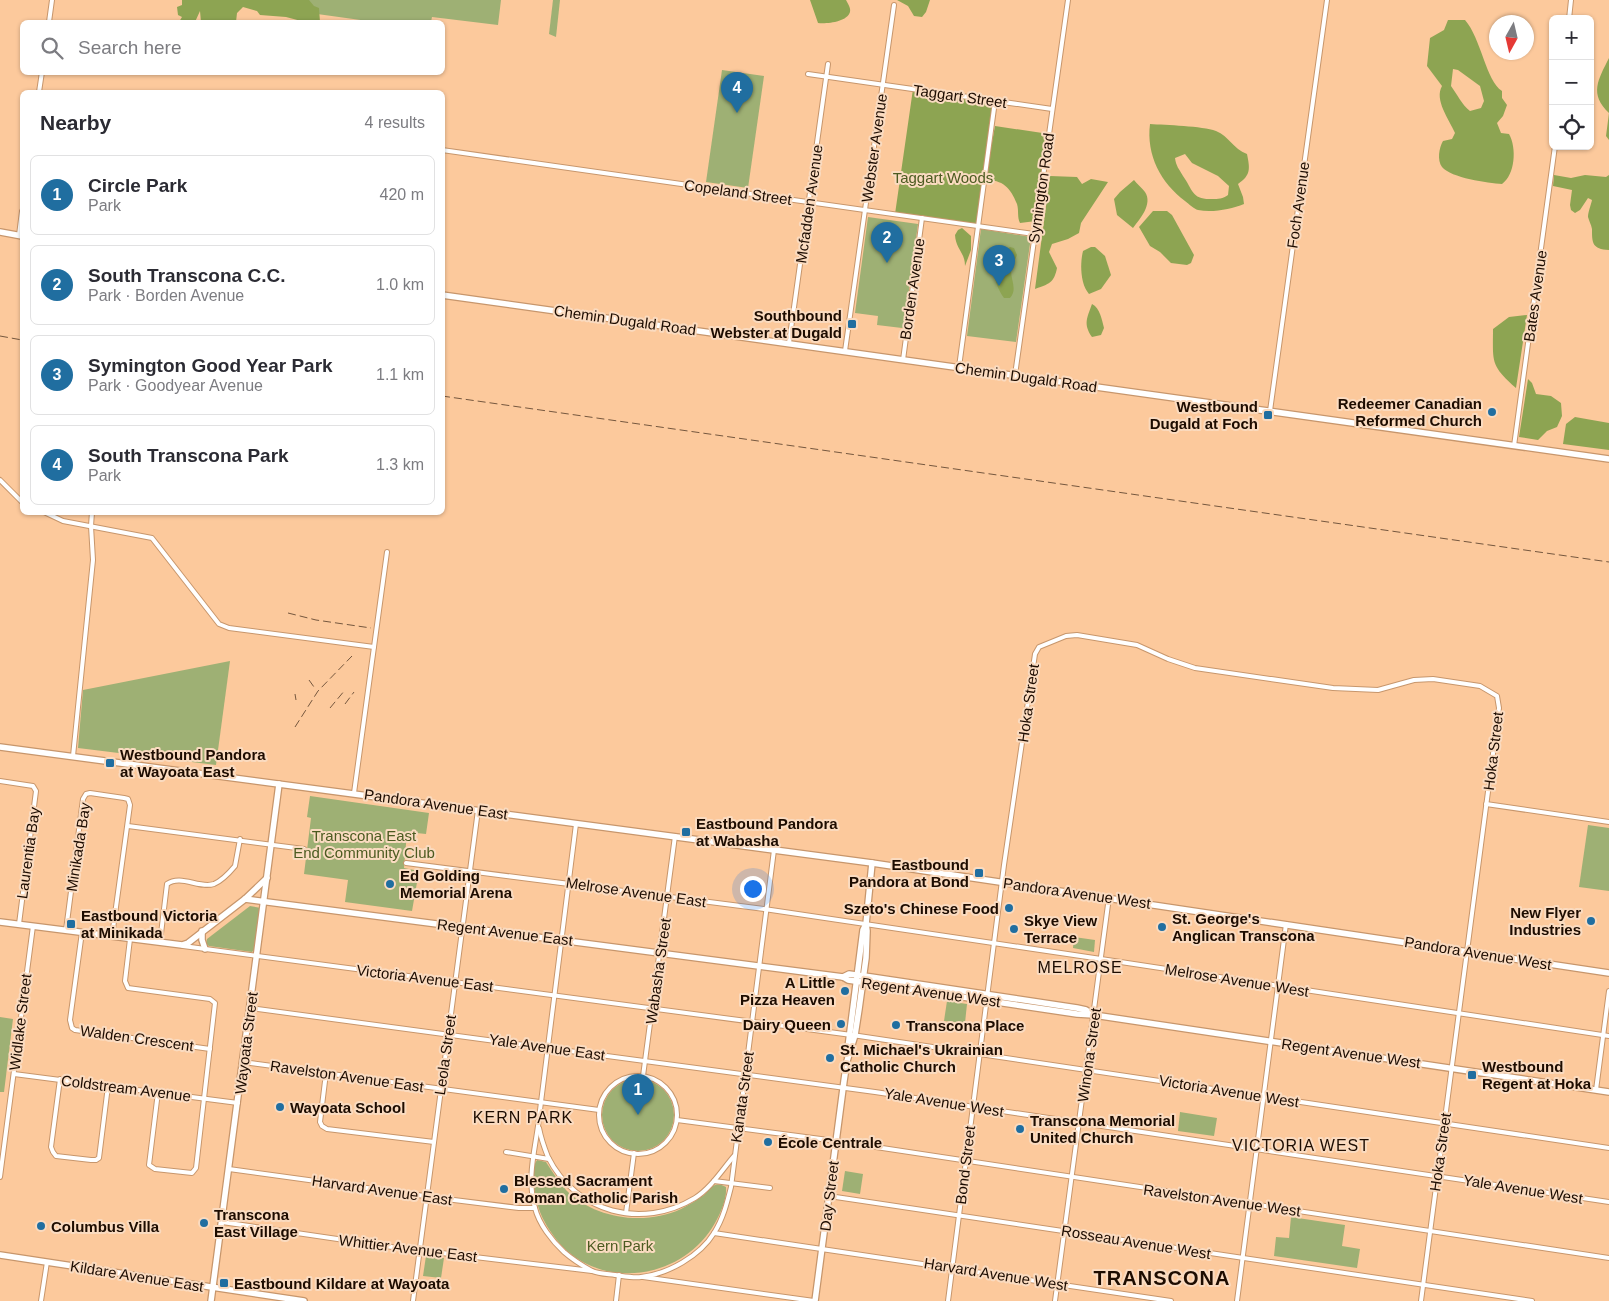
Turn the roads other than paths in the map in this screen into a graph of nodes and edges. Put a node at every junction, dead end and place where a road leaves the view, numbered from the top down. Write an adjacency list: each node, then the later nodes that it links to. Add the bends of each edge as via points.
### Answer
1 (52, 0): 7 (street)
2 (1068, 0): 15 (street, Symington Road)
3 (1327, 0): 31 (street, Foch Avenue)
4 (1570, 0): 6 (street)
5 (894, 5): 12 (street, Webster Avenue)
6 (1569, 15)
7 (49, 20)
8 (828, 64): 11 (street, Mcfadden Avenue)
9 (808, 74): 11 (street, Taggart Street)
10 (42, 75): 13 (street)
11 (827, 77): 12 (street, Taggart Street); 18 (street, Mcfadden Avenue)
12 (882, 85): 14 (street, Taggart Street); 19 (street, Webster Avenue)
13 (39, 90)
14 (995, 101): 15 (street, Taggart Street); 21 (street)
15 (1052, 109): 23 (street, Symington Road)
16 (445, 150): 18 (street, Copeland Street)
17 (1554, 150): 32 (street, Bates Avenue)
18 (809, 202): 19 (street, Copeland Street); 26 (street, Mcfadden Avenue)
19 (866, 210): 20 (street, Copeland Street); 27 (street, Webster Avenue)
20 (922, 218): 21 (street, Copeland Street); 28 (street, Borden Avenue)
21 (978, 226): 23 (street, Copeland Street); 29 (street)
22 (0, 232): 24 (main road)
23 (1034, 234): 30 (street, Symington Road)
24 (20, 235)
25 (445, 295): 26 (main road, Chemin Dugald Road)
26 (789, 343): 27 (main road, Chemin Dugald Road)
27 (845, 352): 28 (main road, Chemin Dugald Road)
28 (903, 360): 29 (main road, Chemin Dugald Road)
29 (959, 367): 30 (main road, Chemin Dugald Road)
30 (1015, 375): 31 (main road, Chemin Dugald Road)
31 (1270, 411): 32 (main road, Chemin Dugald Road)
32 (1514, 446): 33 (main road, Chemin Dugald Road)
33 (1609, 459)
34 (0, 480): 35 (street)
35 (20, 500)
36 (50, 515): 38 (street)
37 (92, 515): 38 (street)
38 (91, 526): 40 (street, via 152,538 219,624 229,628); 42 (street, via 93,560)
39 (387, 552): 40 (street)
40 (374, 646): 45 (street)
41 (0, 747): 42 (main road, Pandora Avenue East)
42 (72, 756): 44 (main road, Pandora Avenue East)
43 (0, 781): 68 (street, Laurentia Bay, via 34,786 36,791)
44 (279, 784): 45 (main road, Pandora Avenue East); 53 (main road, Wayoata Street)
45 (354, 793): 47 (main road, Pandora Avenue East)
46 (1486, 804): 48 (street); 60 (street, Hoka Street, via 1499,708 1497,696 1480,686 1420,679 1378,690 1333,688 1195,668 1137,645 1066,636 1039,647 1035,654); 83 (street, Hoka Street)
47 (478, 810): 49 (main road, Pandora Avenue East); 58 (street, Leola Street)
48 (1609, 822)
49 (576, 824): 51 (main road, Pandora Avenue East); 61 (street)
50 (128, 826): 52 (street); 73 (street, Minikada Bay, via 128,800 90,793 84,796); 76 (street, Minikada Bay)
51 (675, 836): 55 (main road, Pandora Avenue East); 62 (street, Wabasha Street)
52 (240, 839): 53 (street); 79 (street, via 235,866 215,883 178,880 167,884)
53 (272, 844): 54 (street); 59 (main road, Wayoata Street)
54 (304, 849)
55 (774, 850): 56 (main road, Pandora Avenue East); 66 (street, Kanata Street)
56 (872, 862): 60 (main road, Pandora Avenue West); 69 (main road, Day Street)
57 (406, 863): 58 (street, Melrose Avenue East)
58 (470, 871): 61 (street, Melrose Avenue East); 72 (street, Leola Street)
59 (267, 878): 64 (main road); 65 (main road, Wayoata Street)
60 (1002, 881): 63 (main road, Pandora Avenue West); 80 (street, Bond Street)
61 (569, 883): 62 (street, Melrose Avenue East); 78 (street)
62 (668, 897): 66 (street, Melrose Avenue East); 84 (street, Wabasha Street)
63 (1109, 897): 70 (main road, Pandora Avenue West); 86 (street, Winona Street)
64 (245, 899): 65 (main road, Regent Avenue East); 74 (main road)
65 (264, 901): 72 (main road, Regent Avenue East); 85 (main road, Wayoata Street)
66 (767, 910): 69 (street, Melrose Avenue East); 87 (street, Kanata Street)
67 (0, 922): 68 (main road, Victoria Avenue East)
68 (19, 924): 71 (main road, Victoria Avenue East)
69 (866, 924): 80 (street, Melrose Avenue West); 90 (main road, Day Street)
70 (1286, 924): 83 (main road, Pandora Avenue West); 92 (street)
71 (32, 926): 73 (main road, Victoria Avenue East); 113 (street, Widlake Street)
72 (462, 927): 78 (main road, Regent Avenue East); 91 (street, Leola Street)
73 (66, 930): 75 (main road, Victoria Avenue East)
74 (202, 931): 81 (main road); 82 (main road)
75 (82, 932): 76 (main road, Victoria Avenue East); 107 (street, Walden Crescent, via 70,1020 72,1028)
76 (112, 936): 77 (main road, Victoria Avenue East)
77 (130, 938): 79 (main road, Victoria Avenue East); 107 (street, via 125,981 128,988 214,1001)
78 (562, 939): 84 (main road, Regent Avenue East); 94 (street)
79 (160, 942): 81 (main road, Victoria Avenue East)
80 (994, 944): 86 (street, Melrose Avenue West); 95 (street, Bond Street)
81 (182, 945): 82 (street, Victoria Avenue East)
82 (204, 949): 85 (street, Victoria Avenue East)
83 (1466, 951): 88 (main road, Pandora Avenue West); 98 (street, Hoka Street)
84 (660, 953): 87 (main road, Regent Avenue East); 97 (street, Wabasha Street)
85 (256, 956): 91 (street, Victoria Avenue East); 96 (main road, Wayoata Street)
86 (1101, 958): 92 (street, Melrose Avenue West); 99 (street, Winona Street)
87 (759, 966): 89 (main road, Regent Avenue East); 100 (street, Kanata Street)
88 (1609, 973)
89 (843, 977): 90 (main road, Regent Avenue West)
90 (860, 979): 95 (main road, Regent Avenue West); 102 (main road, Day Street)
91 (455, 981): 94 (street, Victoria Avenue East); 101 (street, Leola Street)
92 (1278, 986): 98 (street, Melrose Avenue West); 105 (street)
93 (1609, 991): 103 (street)
94 (554, 995): 97 (street, Victoria Avenue East); 106 (street)
95 (987, 998): 99 (main road, Regent Avenue West, via 1077,1008); 108 (street, Bond Street)
96 (250, 1008): 101 (street, Yale Avenue East); 110 (main road, Wayoata Street)
97 (653, 1009): 100 (street, Victoria Avenue East); 109 (street, Wabasha Street)
98 (1458, 1013): 103 (street, Melrose Avenue West); 111 (street, Hoka Street)
99 (1094, 1015): 105 (main road, Regent Avenue West); 112 (street, Winona Street)
100 (752, 1021): 102 (street, Victoria Avenue East); 115 (street, Kanata Street)
101 (448, 1034): 106 (street, Yale Avenue East); 120 (street, Leola Street)
102 (852, 1035): 108 (street, Victoria Avenue West); 119 (main road, Day Street)
103 (1604, 1035): 104 (street, Melrose Avenue West); 121 (street)
104 (1609, 1036)
105 (1271, 1041): 111 (main road, Regent Avenue West); 124 (street)
106 (547, 1047): 109 (street, Yale Avenue East); 127 (street)
107 (210, 1049): 125 (street)
108 (980, 1054): 112 (street, Victoria Avenue West); 128 (street, Bond Street)
109 (646, 1060): 115 (street, Yale Avenue East); 116 (street, Wabasha Street)
110 (243, 1062): 114 (street, Ravelston Avenue East); 126 (main road, Wayoata Street)
111 (1452, 1068): 121 (main road, Regent Avenue West); 132 (street, Hoka Street)
112 (1086, 1070): 124 (street, Victoria Avenue West); 131 (street, Winona Street)
113 (14, 1074): 117 (street, Coldstream Avenue); 146 (street, Widlake Street)
114 (326, 1074): 120 (street, Ravelston Avenue East); 135 (street, via 322,1126)
115 (746, 1074): 119 (street, Yale Avenue East); 134 (street, Kanata Street)
116 (643, 1076): 129 (street, via 614,1084 605,1094); 130 (street, via 658,1081 669,1091 676,1105)
117 (60, 1079): 118 (street, Coldstream Avenue); 118 (street, via 51,1148 56,1156 99,1158)
118 (108, 1086): 122 (street, Coldstream Avenue)
119 (843, 1087): 128 (street, Yale Avenue West); 136 (main road, Day Street)
120 (440, 1089): 127 (street, Ravelston Avenue East); 135 (street, Leola Street)
121 (1596, 1090): 123 (main road, Regent Avenue West)
122 (158, 1092): 125 (street, Coldstream Avenue); 125 (street, via 149,1165 185,1174 196,1168)
123 (1609, 1092)
124 (1264, 1097): 132 (street, Victoria Avenue West); 138 (street)
125 (204, 1098): 126 (street, Coldstream Avenue)
126 (238, 1103): 145 (main road, Wayoata Street)
127 (541, 1103): 129 (street, Ravelston Avenue East); 133 (street)
128 (972, 1106): 131 (street, Yale Avenue West); 144 (street, Bond Street)
129 (600, 1110): 140 (street, via 601,1126 609,1140 622,1150)
130 (677, 1120): 134 (street); 140 (street, via 673,1133 661,1146 648,1152)
131 (1080, 1123): 138 (street, Yale Avenue West); 148 (street, Winona Street)
132 (1444, 1123): 137 (street, Victoria Avenue West); 147 (street, Hoka Street)
133 (538, 1126): 141 (street); 143 (street)
134 (738, 1129): 136 (street); 142 (street, Kanata Street)
135 (434, 1142): 152 (street, Leola Street)
136 (836, 1142): 144 (street, Ravelston Avenue West); 153 (main road, Day Street)
137 (1609, 1148)
138 (1257, 1150): 147 (street, Yale Avenue West); 155 (street)
139 (506, 1152): 141 (street)
140 (634, 1153): 157 (street)
141 (533, 1156): 143 (street); 156 (street)
142 (734, 1156): 149 (street); 150 (street, Kanata Street)
143 (549, 1159): 157 (street, via 581,1196 594,1204)
144 (965, 1162): 148 (street, Ravelston Avenue West); 158 (street, Bond Street)
145 (229, 1169): 152 (street, Harvard Avenue East); 159 (main road, Wayoata Street)
146 (0, 1177)
147 (1437, 1177): 154 (street, Yale Avenue West); 161 (street, Hoka Street)
148 (1072, 1178): 155 (street, Ravelston Avenue West); 160 (street, Winona Street)
149 (714, 1181): 150 (street); 157 (street, via 696,1197 668,1210)
150 (731, 1183): 151 (street); 162 (street, Kanata Street, via 728,1201)
151 (770, 1188)
152 (426, 1196): 156 (street, Harvard Avenue East); 164 (street, Leola Street)
153 (829, 1196): 158 (street, Rosseau Avenue West); 163 (main road, Day Street)
154 (1609, 1202)
155 (1250, 1204): 161 (street, Ravelston Avenue West); 166 (street)
156 (534, 1208): 170 (street, via 558,1246)
157 (626, 1213)
158 (958, 1215): 160 (street, Rosseau Avenue West); 169 (street, Bond Street)
159 (222, 1222): 164 (street, Whittier Avenue East); 175 (main road, Wayoata Street)
160 (1065, 1231): 166 (street, Rosseau Avenue West); 173 (street, Winona Street)
161 (1430, 1231): 167 (street, Ravelston Avenue West); 174 (street, Hoka Street)
162 (714, 1233): 163 (street); 172 (street, Kanata Street, via 692,1256 674,1267)
163 (822, 1248): 169 (street, Harvard Avenue West); 181 (main road, Day Street)
164 (420, 1249): 170 (street, Whittier Avenue East); 179 (street, Leola Street)
165 (0, 1255): 168 (main road, Kildare Avenue East)
166 (1243, 1258): 174 (street, Rosseau Avenue West); 185 (street)
167 (1609, 1258)
168 (47, 1262): 175 (main road, Kildare Avenue East); 176 (street)
169 (952, 1268): 173 (street, Harvard Avenue West); 182 (street, Bond Street)
170 (594, 1272): 171 (street, Whittier Avenue East)
171 (619, 1275): 172 (street, Kanata Street); 180 (street)
172 (641, 1277): 181 (street)
173 (1057, 1284): 183 (street, Winona Street); 184 (street, Harvard Avenue West)
174 (1423, 1285): 186 (street, Hoka Street); 187 (street, Rosseau Avenue West)
175 (213, 1288): 177 (main road, Wayoata Street); 178 (main road, Kildare Avenue East)
176 (41, 1301)
177 (211, 1301)
178 (304, 1301)
179 (413, 1301)
180 (616, 1301)
181 (814, 1301)
182 (948, 1301)
183 (1055, 1301)
184 (1171, 1301)
185 (1237, 1301)
186 (1421, 1301)
187 (1532, 1301)

